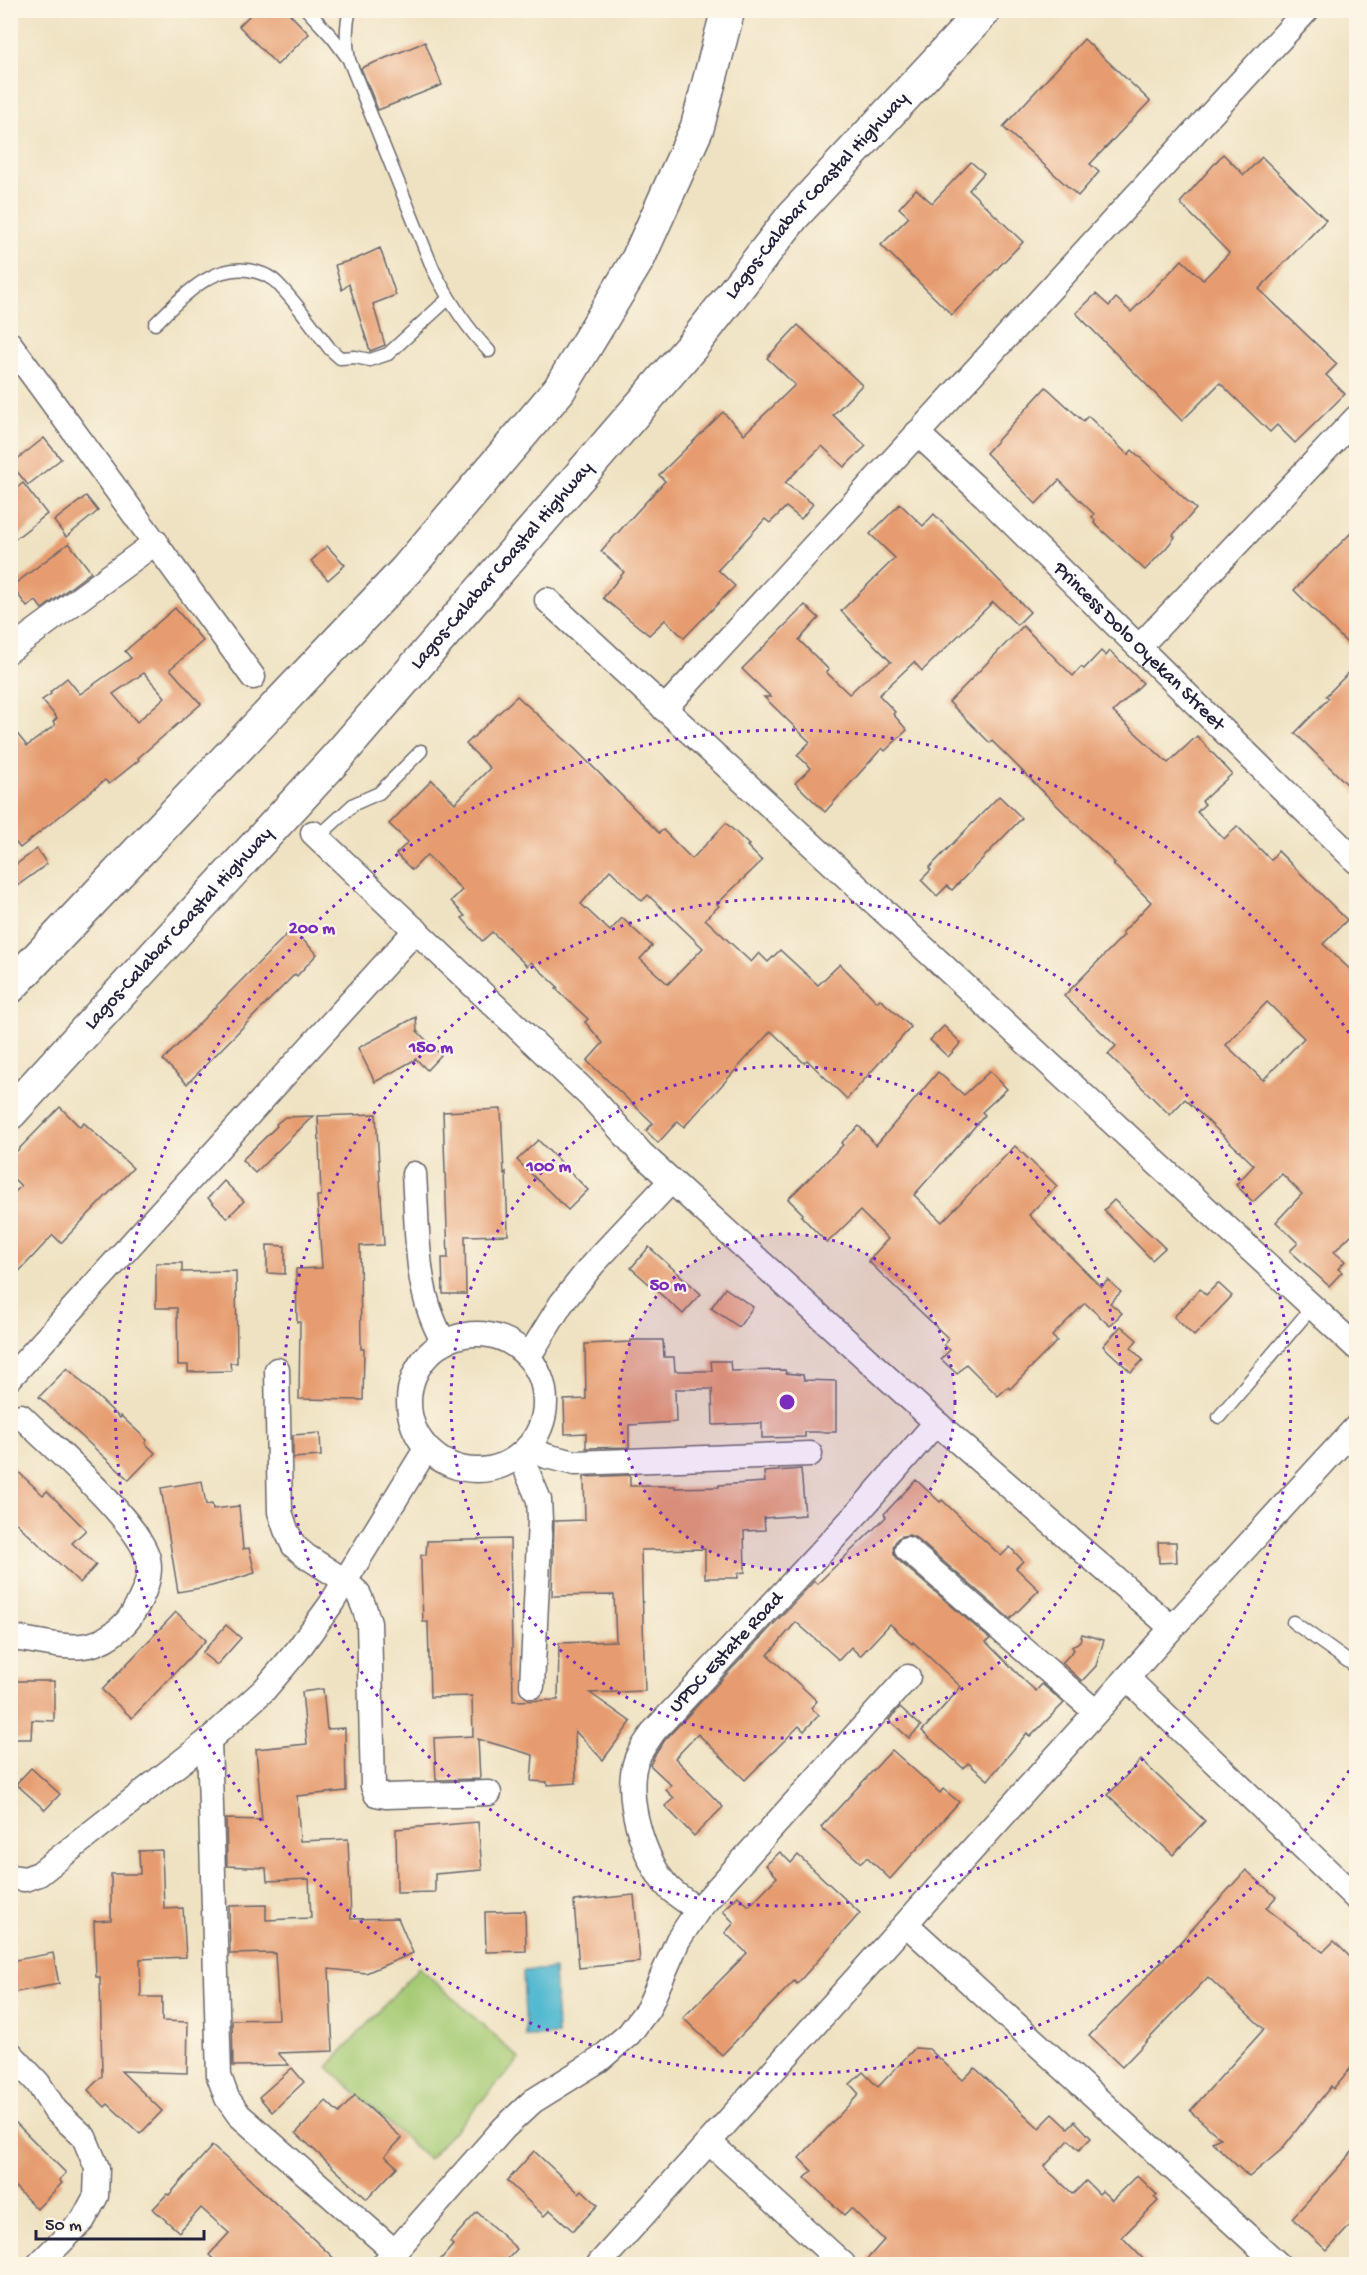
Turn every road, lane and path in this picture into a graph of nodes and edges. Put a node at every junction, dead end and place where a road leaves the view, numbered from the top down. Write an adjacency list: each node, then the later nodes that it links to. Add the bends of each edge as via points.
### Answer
1 (307, 10): 6 (lane)
2 (350, 10): 6 (lane, via 346,41)
3 (728, 10): 23 (highway, via 697,128 638,259 559,390 406,570)
4 (985, 10): 24 (highway, Lagos-Calabar Coastal Highway, via 793,216 692,346 340,754)
5 (1307, 10): 12 (street)
6 (349, 60): 7 (lane)
7 (448, 299): 8 (lane, via 388,354 370,360 340,358 275,281 245,268 226,269 189,290); 10 (lane)
8 (155, 324)
9 (10, 344): 13 (street)
10 (489, 351)
11 (1356, 418): 16 (street)
12 (917, 433): 16 (street, Princess Dolo Oyekan Street); 18 (street)
13 (156, 542): 15 (street); 17 (street)
14 (546, 600): 18 (street)
15 (12, 646)
16 (1139, 647): 21 (street, Princess Dolo Oyekan Street)
17 (253, 677)
18 (664, 709): 27 (street)
19 (421, 751): 20 (lane, via 379,793 354,804)
20 (316, 835): 22 (street)
21 (1356, 861)
22 (416, 930): 26 (street, via 593,1099); 32 (street)
23 (10, 987)
24 (10, 1113)
25 (414, 1174): 28 (street, via 422,1288 434,1326)
26 (671, 1181): 30 (street, via 567,1296); 35 (street)
27 (1312, 1306): 29 (street); 34 (lane)
28 (444, 1342): 30 (street, via 467,1334 488,1334 510,1342); 37 (street, via 425,1357 413,1378 408,1406 413,1429)
29 (1356, 1347)
30 (529, 1356): 38 (street, via 542,1377 546,1400 542,1426)
31 (277, 1370): 41 (street, via 280,1512 285,1530 294,1546)
32 (10, 1378)
33 (21, 1416): 44 (street, via 131,1528 148,1559 148,1575 133,1614 100,1641 84,1646)
34 (1219, 1418)
35 (939, 1425): 43 (street); 54 (street, UPDC Estate Road, via 927,1433 654,1731 637,1759 632,1786 648,1858 668,1887)
36 (1356, 1427): 43 (street)
37 (426, 1449): 38 (street, via 445,1464 464,1470 489,1470 511,1462); 41 (street)
38 (525, 1451): 39 (street, via 575,1462); 48 (street, via 540,1520)
39 (810, 1454)
40 (907, 1550): 49 (street)
41 (345, 1581): 50 (street, via 297,1651 264,1690); 51 (street, via 358,1593 369,1623 376,1794)
42 (1293, 1622): 45 (lane)
43 (1172, 1628): 47 (street)
44 (10, 1638)
45 (1356, 1666)
46 (908, 1677): 54 (street)
47 (1127, 1678): 49 (street); 53 (street)
48 (532, 1686)
49 (1096, 1712): 55 (street)
50 (208, 1740): 52 (street, via 39,1874 24,1879); 58 (street, via 219,2076 227,2098 240,2115)
51 (489, 1793)
52 (10, 1877)
53 (1356, 1898)
54 (698, 1910): 58 (street, via 678,1940 648,2009 630,2034 599,2060 526,2107)
55 (906, 1924): 57 (street); 62 (street)
56 (10, 2053): 59 (street, via 38,2083 55,2110 84,2137 97,2168 96,2196 83,2220)
57 (710, 2143): 60 (street); 61 (street)
58 (389, 2258)
59 (39, 2265)
60 (599, 2265)
61 (843, 2265)
62 (1278, 2265)

